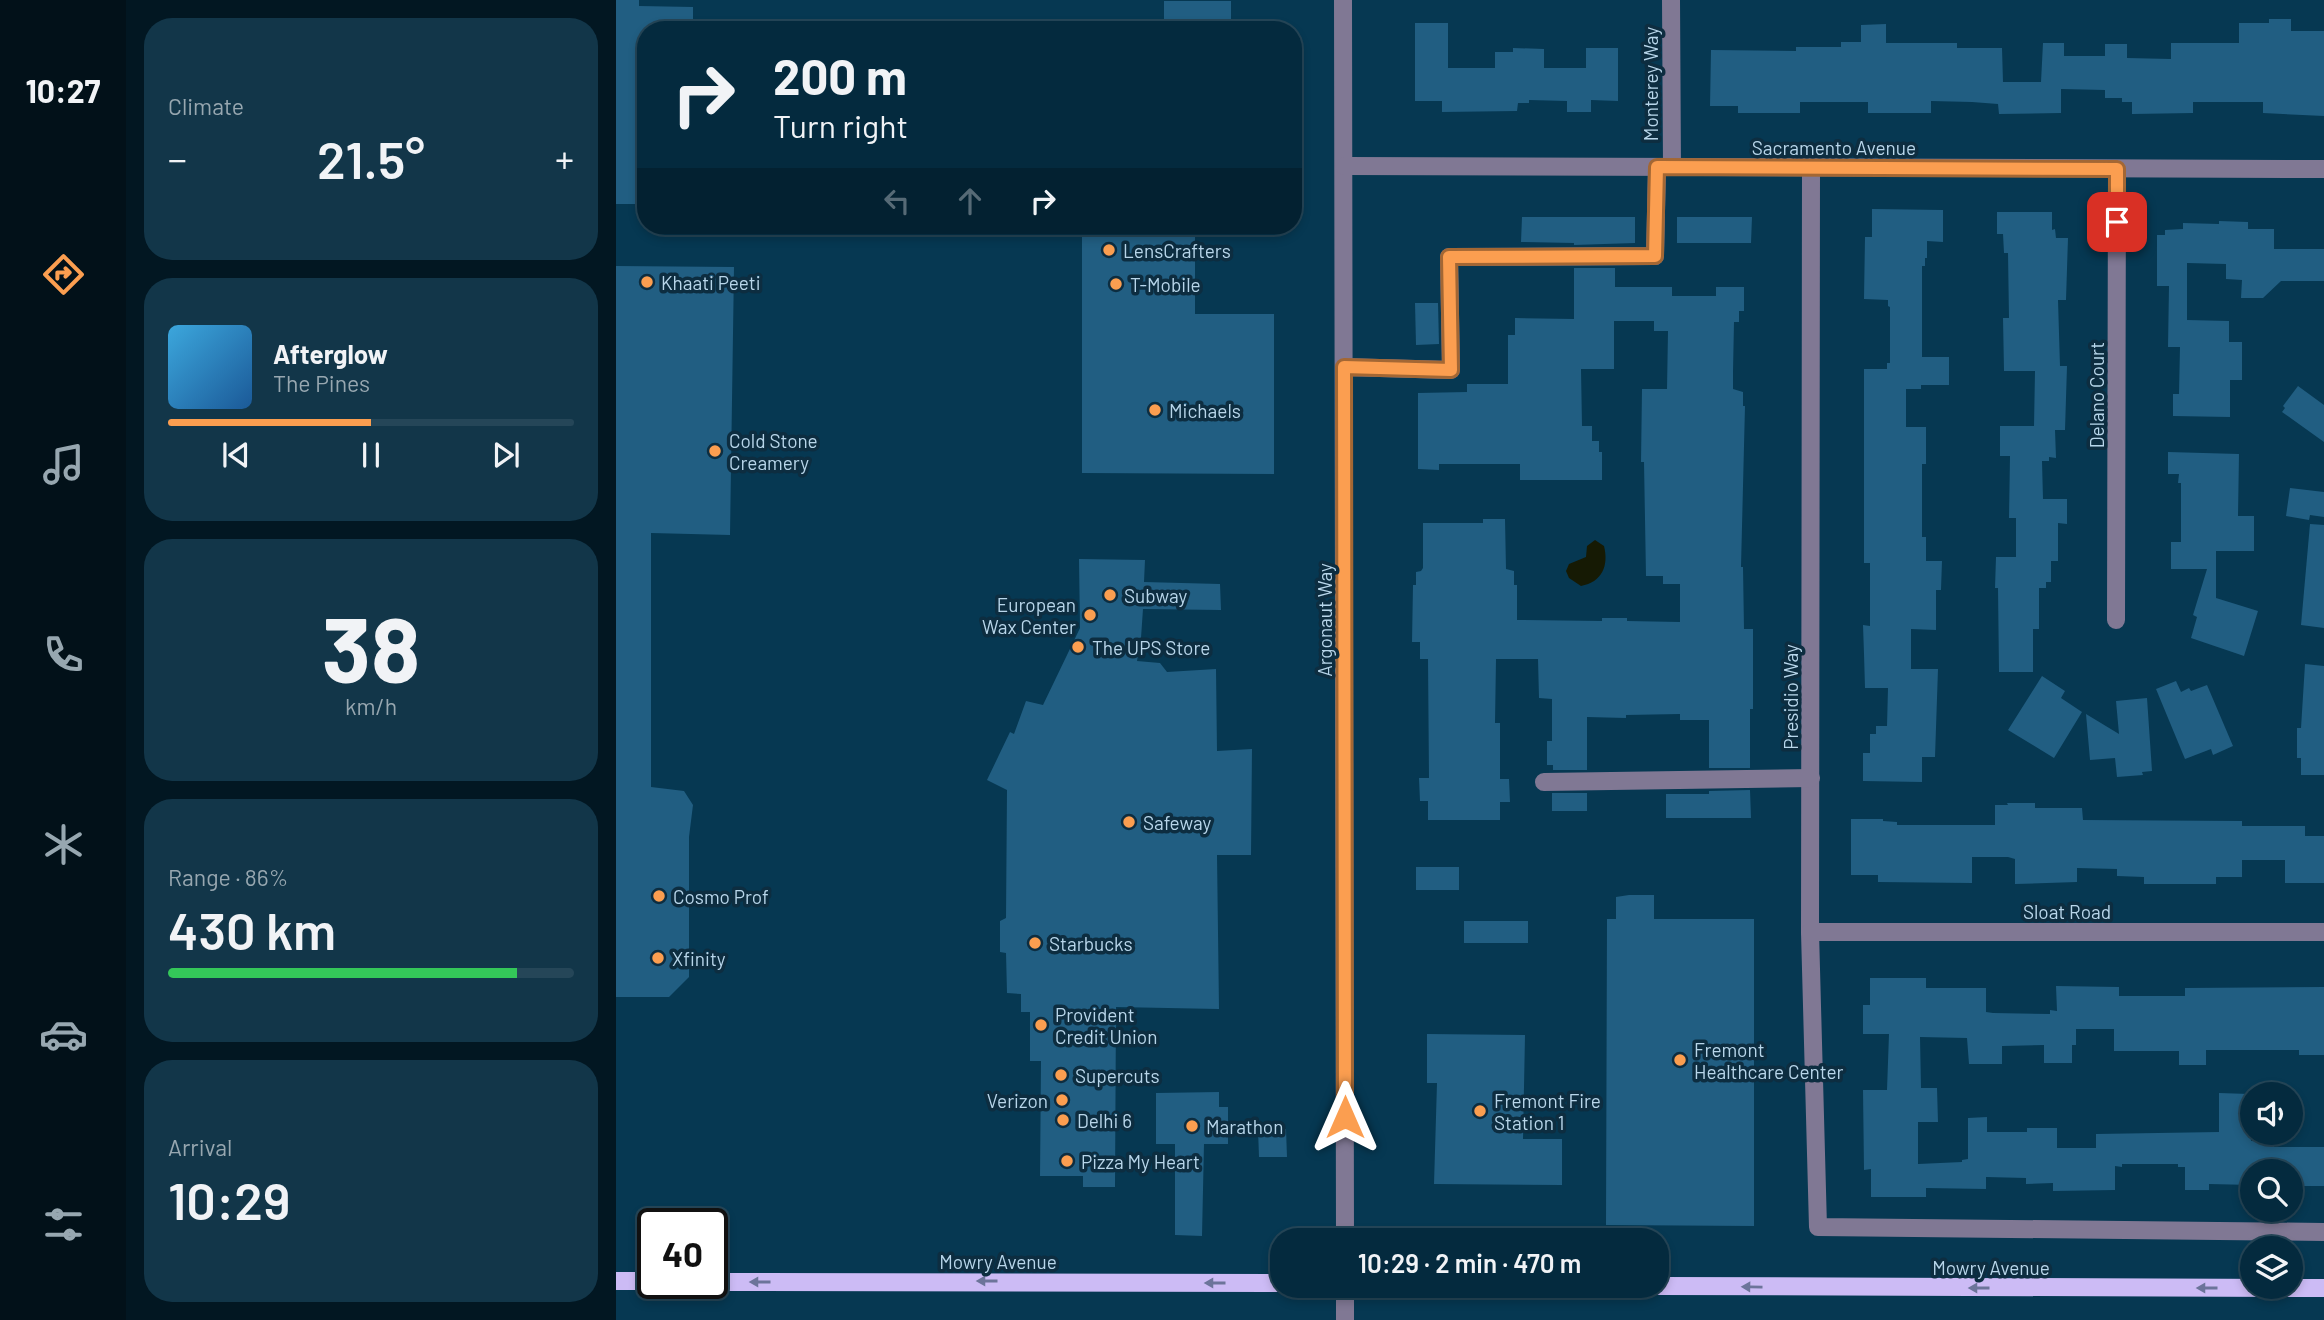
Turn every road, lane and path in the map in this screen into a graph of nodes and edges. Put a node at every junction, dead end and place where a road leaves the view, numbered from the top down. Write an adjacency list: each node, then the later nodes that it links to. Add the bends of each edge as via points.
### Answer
1 (1343, 0): 3 (street, Argonaut Way)
2 (1671, 0): 4 (street, Monterey Way)
3 (1344, 166): 4 (street, Sacramento Avenue); 8 (street, Argonaut Way)
4 (1664, 167): 5 (street, Sacramento Avenue); 8 (street, Monterey Way, via 1655,256 1449,257 1451,370)
5 (1811, 167): 6 (street, Sacramento Avenue); 10 (street, Presidio Way)
6 (2117, 169): 7 (street, Sacramento Avenue); 9 (street, Delano Court)
7 (2324, 169)
8 (1344, 367): 15 (street, Argonaut Way)
9 (2116, 620)
10 (1811, 778): 11 (street); 12 (street, Presidio Way)
11 (1544, 782)
12 (1810, 932): 13 (street, Sloat Road); 14 (street, Presidio Way)
13 (2324, 932)
14 (1818, 1227): 16 (street, Mowry Avenue)
15 (1345, 1228)
16 (2324, 1232)
17 (616, 1281): 18 (main road)
18 (637, 1281)
19 (728, 1282): 20 (main road, Mowry Avenue, one-way to 19)
20 (1270, 1283)
21 (1669, 1286): 22 (main road, Mowry Avenue, one-way to 21)
22 (2324, 1288)
23 (1345, 1298): 24 (street)
24 (1345, 1320)

